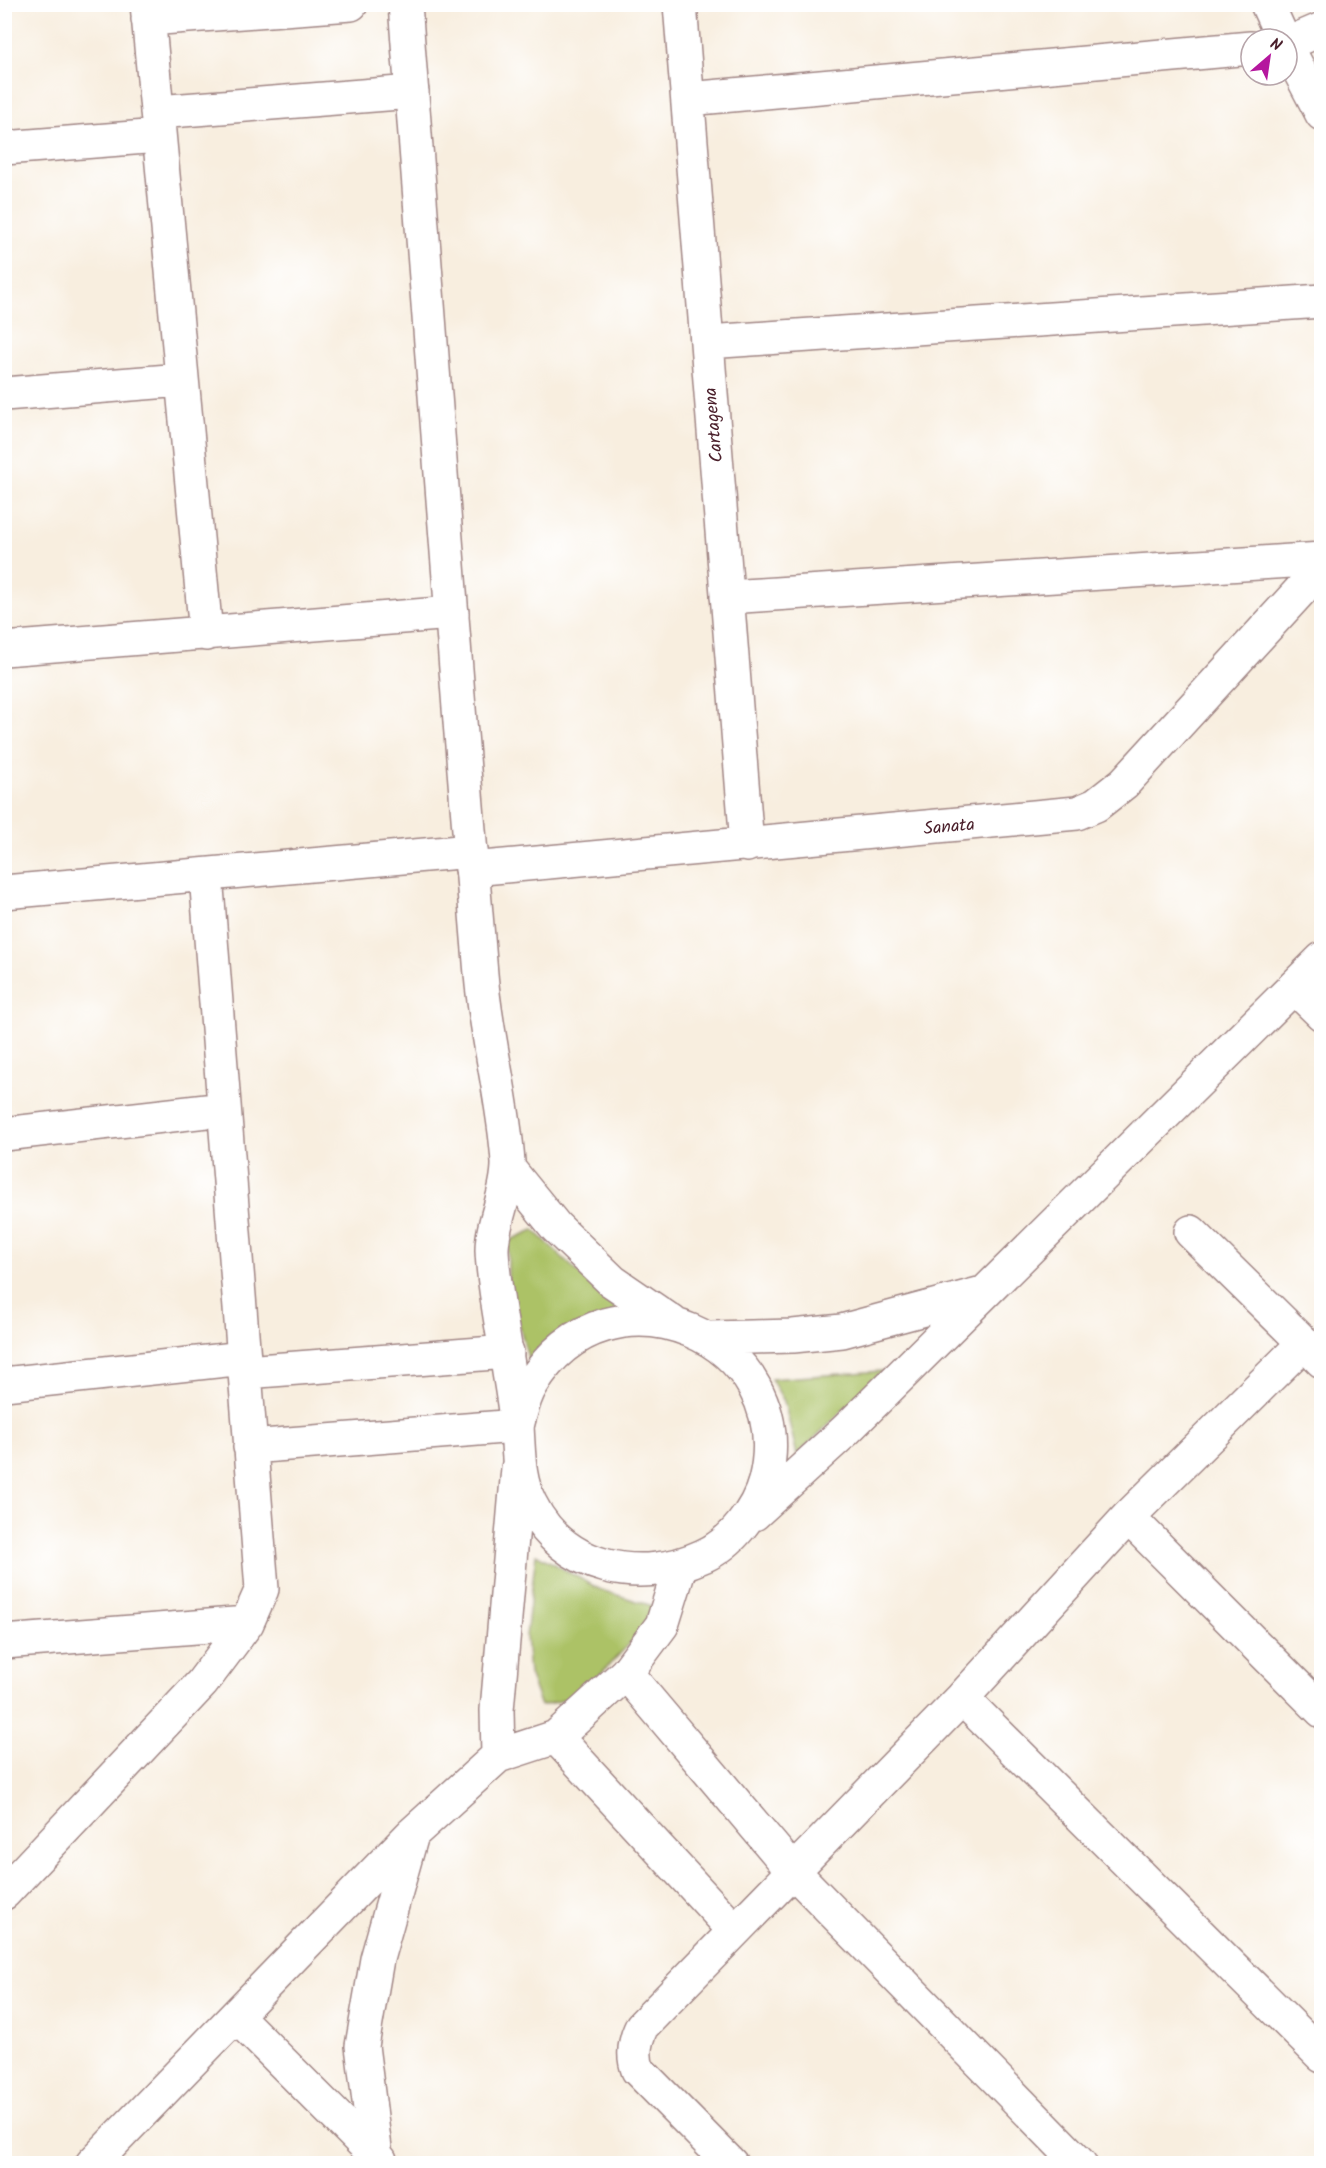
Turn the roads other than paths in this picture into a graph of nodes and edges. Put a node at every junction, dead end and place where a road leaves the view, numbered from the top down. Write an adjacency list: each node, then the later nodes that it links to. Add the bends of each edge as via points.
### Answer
1 (351, 4): 5 (street)
2 (405, 4): 11 (street)
3 (680, 4): 12 (street, Cartagena)
4 (1267, 4): 6 (street)
5 (147, 12): 14 (street)
6 (1278, 27)
7 (1322, 29): 8 (street)
8 (1299, 40)
9 (1239, 49): 12 (street)
10 (1299, 69): 13 (street)
11 (412, 92): 14 (street); 23 (street)
12 (688, 99): 17 (street, Cartagena)
13 (1322, 114)
14 (158, 124): 15 (street); 18 (street)
15 (4, 148)
16 (1322, 301): 17 (street)
17 (707, 342): 22 (street, Cartagena)
18 (182, 380): 19 (street); 24 (street)
19 (4, 394)
20 (1322, 559): 22 (street)
21 (1322, 567): 26 (street, Sanata, via 1124,783 1096,805 1077,813)
22 (727, 597): 26 (street, Cartagena)
23 (452, 613): 24 (street); 27 (street)
24 (206, 634): 25 (street)
25 (4, 649)
26 (747, 845): 27 (street, Sanata)
27 (472, 860): 28 (street, Sanata); 35 (street, via 481,983)
28 (206, 875): 29 (street, Sanata); 33 (street)
29 (4, 892)
30 (1322, 959): 31 (street)
31 (1294, 987): 32 (street); 37 (street)
32 (1322, 1014)
33 (224, 1109): 34 (street); 42 (street)
34 (4, 1134)
35 (508, 1168): 38 (street, via 556,1227 612,1281); 40 (street, via 492,1247)
36 (1191, 1232): 41 (street)
37 (984, 1292): 39 (street, via 842,1331); 48 (street, via 846,1430)
38 (672, 1322): 39 (street); 44 (street, via 630,1319 590,1330 555,1353 530,1386)
39 (711, 1338): 48 (street, via 742,1367 762,1403 770,1445 764,1486)
40 (507, 1352): 42 (street); 44 (street)
41 (1313, 1352): 47 (street)
42 (244, 1365): 43 (street); 45 (street)
43 (4, 1384)
44 (517, 1426): 45 (street); 46 (street)
45 (250, 1447): 50 (street, via 262,1589)
46 (518, 1468): 49 (street, via 532,1507 557,1540 593,1563 634,1572); 56 (street, via 497,1710)
47 (1128, 1517): 53 (street); 54 (street)
48 (744, 1523): 49 (street, via 714,1551)
49 (680, 1567): 52 (street, via 662,1625)
50 (247, 1623): 51 (street); 59 (street, via 202,1683)
51 (4, 1642)
52 (626, 1673): 55 (street); 58 (street)
53 (962, 1698): 58 (street); 62 (street)
54 (1322, 1711)
55 (556, 1737): 56 (street); 60 (street)
56 (498, 1756): 57 (street)
57 (412, 1834): 61 (street); 63 (street, via 377,1959 362,2046)
58 (793, 1871): 60 (street); 66 (street)
59 (4, 1893)
60 (734, 1930): 65 (street, via 642,2026 634,2060 646,2080)
61 (237, 2016): 63 (street); 64 (street)
62 (1322, 2056)
63 (380, 2160)
64 (92, 2163)
65 (731, 2163)
66 (1080, 2163)

